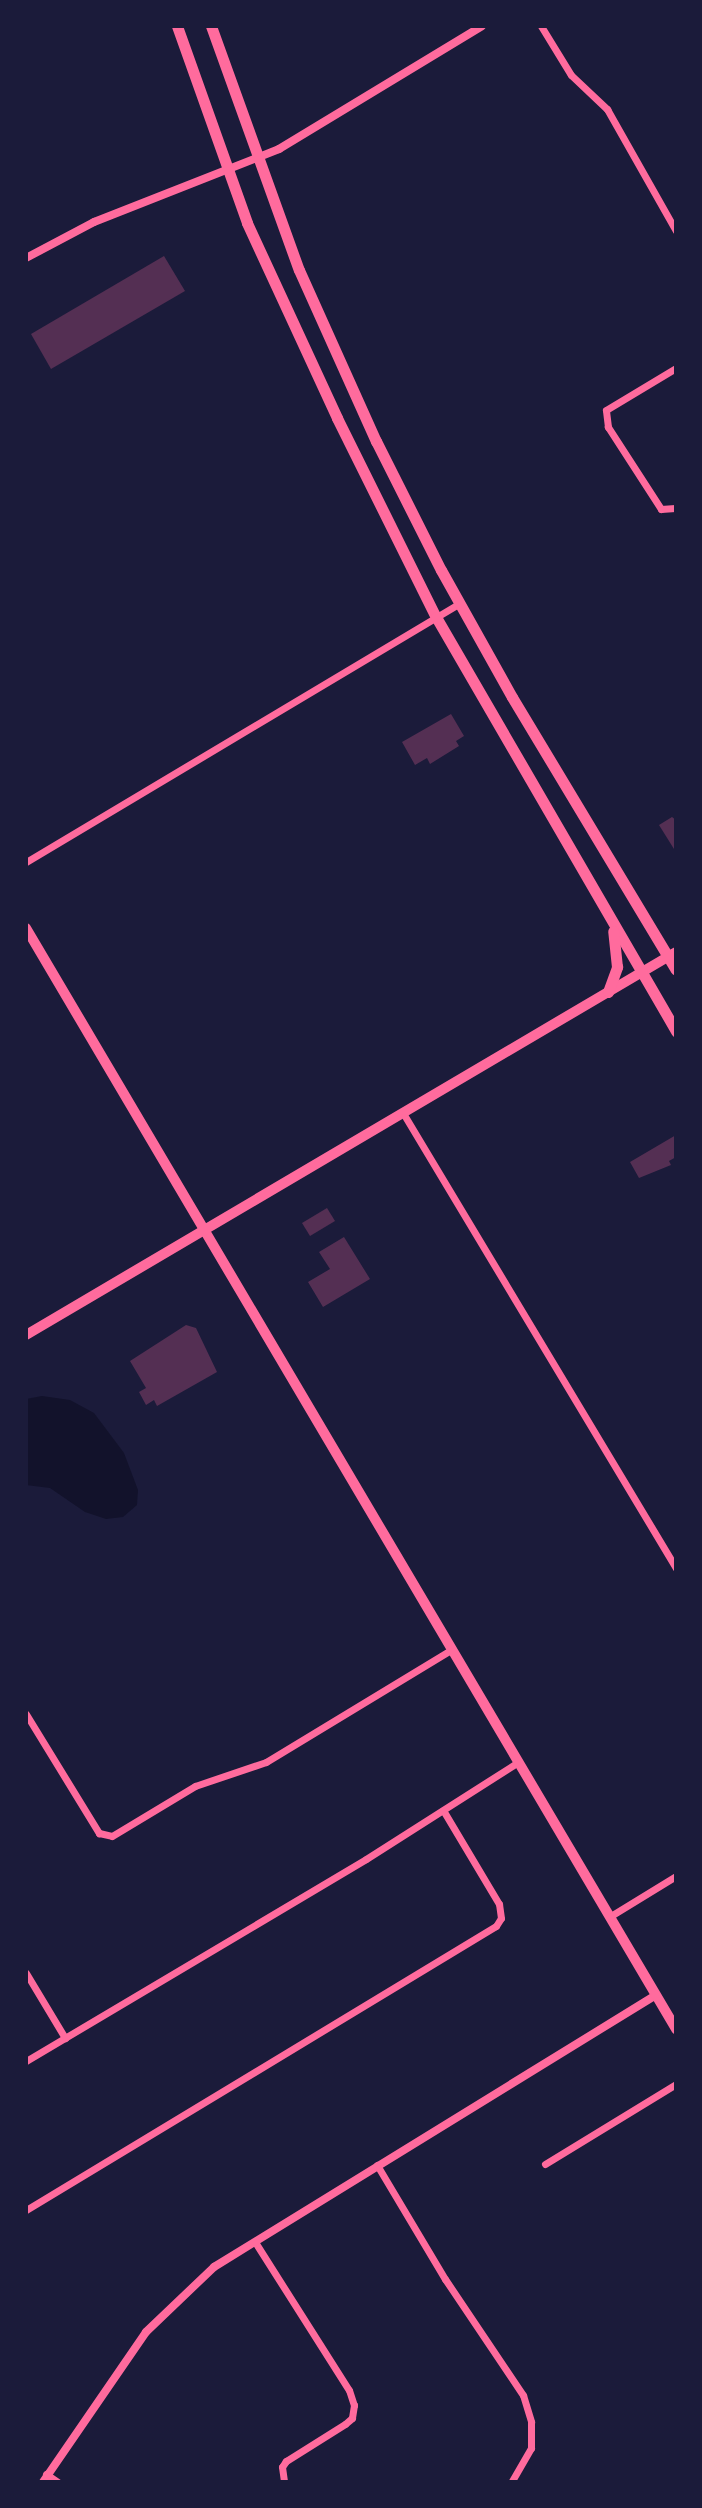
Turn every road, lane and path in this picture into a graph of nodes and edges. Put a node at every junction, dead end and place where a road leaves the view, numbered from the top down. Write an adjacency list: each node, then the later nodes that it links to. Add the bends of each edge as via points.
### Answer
1 (177, 26): 6 (main road)
2 (211, 26): 5 (main road)
3 (482, 26): 5 (street)
4 (541, 26): 7 (street, via 571,75 607,109)
5 (257, 159): 6 (street); 11 (main road, via 318,314 376,441)
6 (228, 169): 8 (street, via 94,222); 12 (main road, via 247,223 324,390)
7 (676, 231)
8 (26, 258)
9 (676, 368): 10 (street, via 606,410 608,427 661,509)
10 (675, 508)
11 (460, 603): 12 (street); 16 (main road, via 544,753)
12 (436, 617): 13 (street); 14 (main road)
13 (26, 862)
14 (608, 915): 18 (main road); 19 (main road, via 617,944)
15 (26, 928): 22 (main road)
16 (672, 954): 17 (main road); 18 (main road)
17 (676, 970)
18 (642, 972): 19 (main road); 20 (main road)
19 (608, 992): 21 (main road)
20 (676, 1031)
21 (403, 1113): 22 (main road); 24 (street)
22 (204, 1230): 23 (main road); 25 (main road)
23 (26, 1335)
24 (676, 1568)
25 (451, 1650): 26 (street, via 266,1762 195,1786 112,1836 99,1833); 27 (main road)
26 (26, 1714)
27 (518, 1762): 28 (street); 30 (main road)
28 (443, 1810): 34 (street); 39 (street, via 499,1904 496,1926)
29 (676, 1876): 30 (street)
30 (609, 1917): 32 (main road)
31 (26, 1973): 34 (street)
32 (656, 1995): 33 (main road); 38 (street)
33 (676, 2029)
34 (65, 2038): 35 (street)
35 (26, 2061)
36 (676, 2084): 37 (street)
37 (545, 2164)
38 (377, 2165): 40 (street); 44 (street, via 523,2395 531,2448)
39 (29, 2210)
40 (255, 2242): 41 (street, via 214,2267 146,2332); 43 (street, via 354,2405 345,2424 286,2461)
41 (44, 2478): 42 (street)
42 (58, 2482)
43 (284, 2482)
44 (511, 2482)

